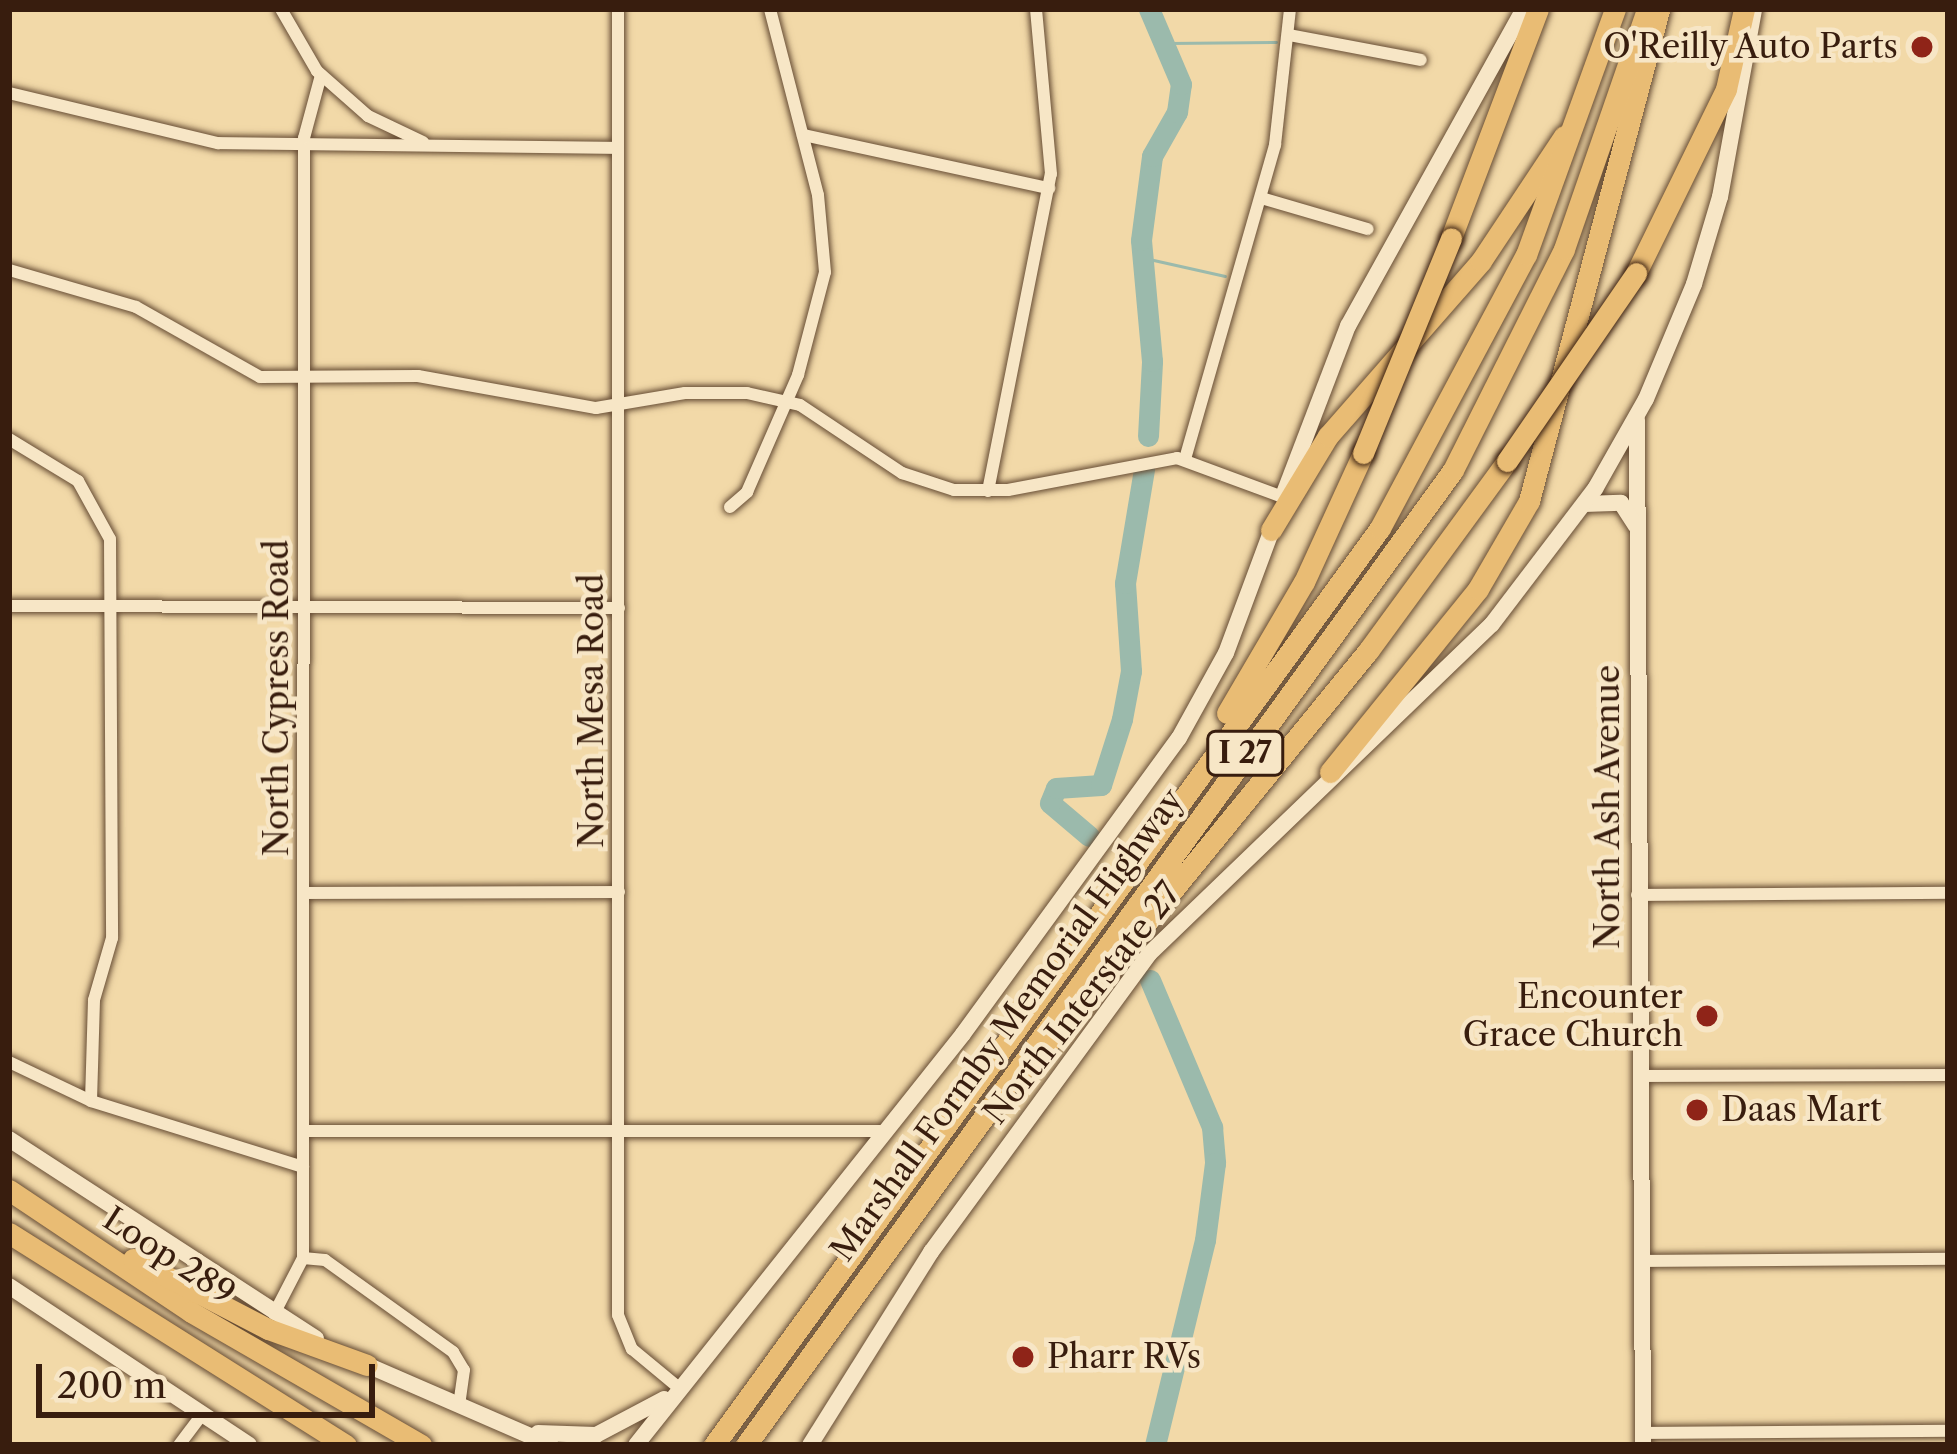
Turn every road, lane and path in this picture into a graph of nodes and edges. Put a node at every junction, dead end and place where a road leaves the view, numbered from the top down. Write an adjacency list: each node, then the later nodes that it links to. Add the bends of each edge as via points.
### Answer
1 (281, 9): 15 (street)
2 (618, 9): 21 (street, North Mesa Road)
3 (770, 9): 18 (street)
4 (1036, 9): 22 (street)
5 (1290, 9): 13 (street)
6 (1525, 9): 33 (main road, via 1348,326)
7 (1538, 9): 43 (highway, bridge, via 1363,453 1287,614)
8 (1615, 9): 17 (highway, Marshall Formby Memorial Highway / I 27)
9 (1647, 9): 57 (highway, Marshall Formby Memorial Highway / I 27, via 1564,249 1453,470 1409,541)
10 (1659, 9): 42 (highway, via 1528,502 1478,589)
11 (1744, 9): 57 (highway, bridge, via 1726,89 1636,273 1507,461 1340,687)
12 (1754, 9): 29 (main road, North Interstate 27, via 1720,197 1672,342)
13 (1289, 35): 14 (street); 23 (street)
14 (1421, 60)
15 (321, 75): 19 (street, via 368,116); 20 (street, North Cypress Road)
16 (9, 93): 20 (street, via 169,135)
17 (1581, 110): 36 (highway, via 1481,261 1328,436); 43 (highway, Marshall Formby Memorial Highway / I 27, via 1526,255 1417,469)
18 (803, 135): 22 (street); 27 (street, via 825,272 810,344)
19 (435, 146): 20 (street); 21 (street)
20 (304, 148): 26 (street, North Cypress Road)
21 (618, 148): 28 (street, North Mesa Road)
22 (1049, 188): 32 (street)
23 (1261, 198): 24 (street); 31 (street)
24 (1368, 229)
25 (9, 269): 26 (street, via 136,307 260,377)
26 (304, 378): 28 (street, via 418,376 580,407); 40 (street, North Cypress Road)
27 (785, 400): 28 (street, via 712,391); 32 (street, via 924,483); 35 (street, via 747,492)
28 (618, 406): 41 (street, North Mesa Road)
29 (1637, 417): 34 (main road, North Interstate 27); 37 (main road, North Ash Avenue)
30 (9, 439): 39 (street, via 64,470 99,511 110,539)
31 (1185, 458): 32 (street); 33 (street)
32 (988, 491)
33 (1283, 497): 36 (main road)
34 (1585, 504): 37 (main road, via 1621,503); 42 (main road, North Interstate 27, via 1492,624)
35 (730, 507)
36 (1271, 530): 53 (main road, via 1194,715)
37 (1637, 530): 47 (main road, North Ash Avenue)
38 (9, 606): 39 (street)
39 (112, 606): 40 (street); 51 (street, via 112,938 94,1000)
40 (304, 608): 41 (street); 45 (street, North Cypress Road)
41 (619, 608): 44 (street, North Mesa Road)
42 (1330, 772): 67 (main road, North Interstate 27, via 1149,954 931,1252)
43 (1128, 873): 79 (highway, Marshall Formby Memorial Highway / I 27)
44 (619, 892): 45 (street); 54 (street, North Mesa Road)
45 (304, 893): 52 (street, North Cypress Road)
46 (1948, 893): 47 (street)
47 (1637, 895): 50 (main road, North Ash Avenue)
48 (9, 1062): 51 (street)
49 (1948, 1075): 50 (street)
50 (1639, 1076): 62 (main road, North Ash Avenue)
51 (91, 1101): 56 (street)
52 (303, 1131): 54 (street); 56 (street, North Cypress Road)
53 (884, 1131): 54 (street); 66 (main road)
54 (618, 1132): 66 (street, North Mesa Road, via 619,1324 632,1349)
55 (9, 1139): 64 (main road)
56 (303, 1167): 60 (street, North Cypress Road)
57 (928, 1185): 80 (highway, Marshall Formby Memorial Highway / I 27)
58 (9, 1189): 65 (highway, via 268,1329); 76 (highway, Loop 289, via 191,1312)
59 (9, 1233): 75 (highway, Loop 289)
60 (303, 1258): 64 (street, North Cypress Road, via 300,1277); 68 (street, via 325,1259 453,1352 464,1370)
61 (1948, 1259): 62 (street)
62 (1641, 1261): 72 (main road, North Ash Avenue)
63 (9, 1286): 69 (main road)
64 (274, 1314): 65 (main road)
65 (367, 1365): 68 (main road)
66 (679, 1388): 70 (main road, via 623,1427 596,1435); 78 (main road)
67 (844, 1392): 81 (main road, North Interstate 27); 82 (main road)
68 (459, 1406): 70 (main road)
69 (202, 1414): 73 (street); 74 (main road)
70 (506, 1426): 77 (main road)
71 (1948, 1431): 72 (street)
72 (1643, 1439)
73 (179, 1445)
74 (249, 1445)
75 (346, 1445)
76 (422, 1445)
77 (551, 1445)
78 (636, 1445)
79 (714, 1445)
80 (746, 1445)
81 (810, 1445)
82 (826, 1445)

